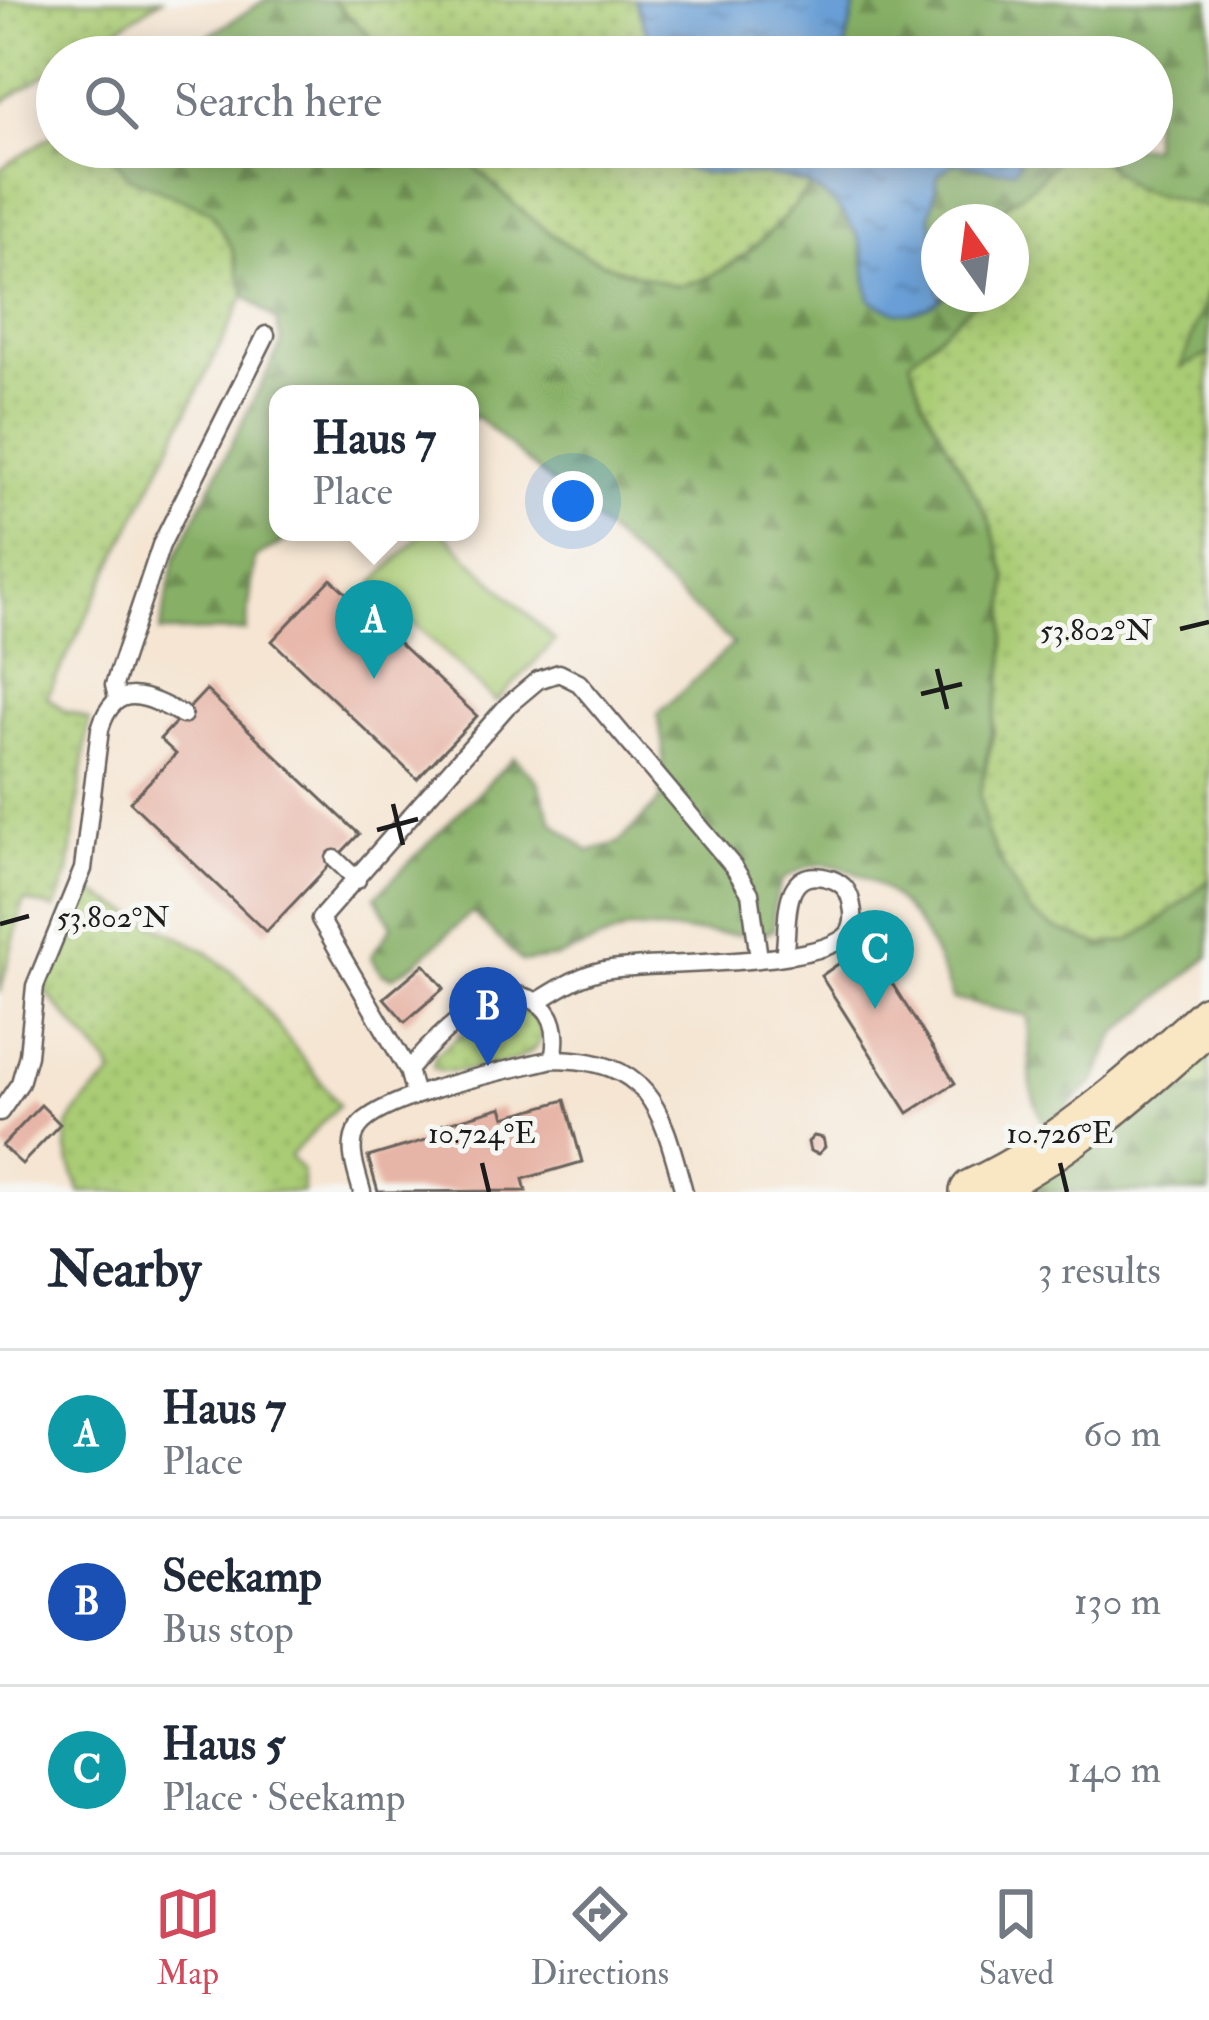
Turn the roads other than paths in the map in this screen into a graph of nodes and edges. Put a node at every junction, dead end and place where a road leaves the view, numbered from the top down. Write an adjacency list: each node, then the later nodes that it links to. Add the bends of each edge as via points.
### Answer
1 (266, 335): 2 (lane, via 161,545)
2 (116, 698): 3 (lane, via 152,698); 13 (lane, via 100,729 83,869 34,986 20,1083)
3 (183, 715)
4 (335, 859): 5 (lane)
5 (357, 880): 7 (lane, via 507,706 559,673 579,683 733,866 750,893); 11 (lane, via 320,920)
6 (784, 956): 6 (lane, via 849,933 854,917 843,884 810,878 788,897); 7 (lane)
7 (759, 958): 8 (lane, via 602,970)
8 (537, 1002): 10 (lane, via 556,1034); 11 (lane, via 502,997 475,1007)
9 (1209, 1018): 16 (street, via 1077,1129)
10 (553, 1059): 12 (lane); 15 (lane, via 625,1071 650,1097)
11 (407, 1070): 12 (lane)
12 (416, 1095): 14 (lane, via 356,1130)
13 (0, 1112)
14 (362, 1192)
15 (684, 1192)
16 (973, 1192)

